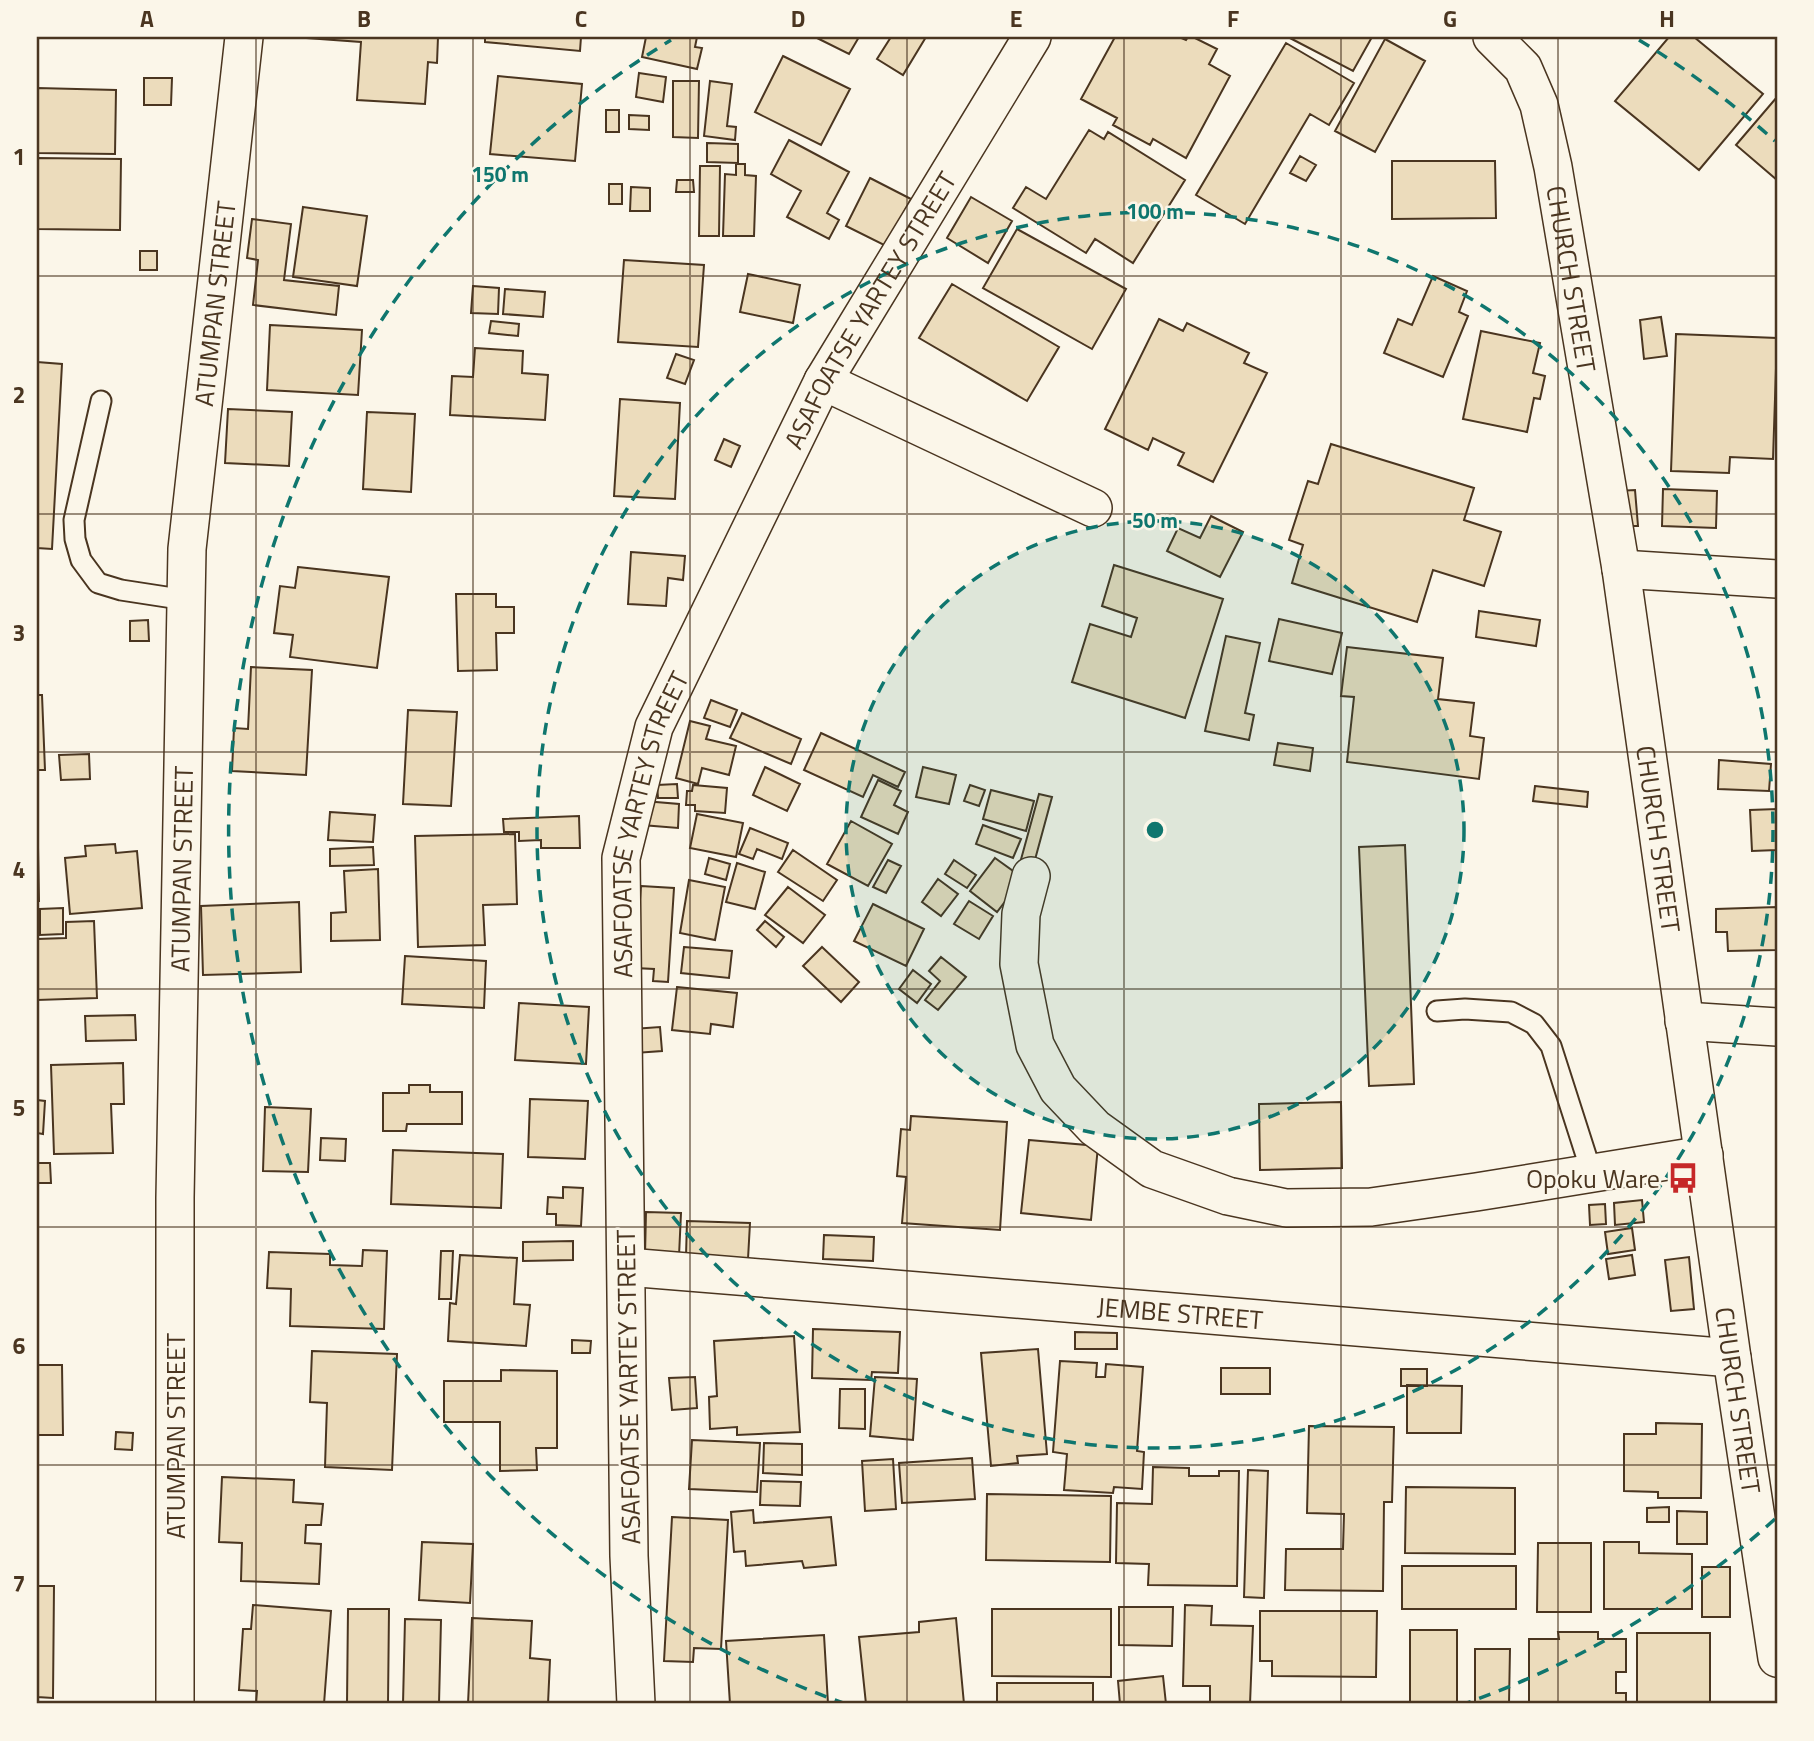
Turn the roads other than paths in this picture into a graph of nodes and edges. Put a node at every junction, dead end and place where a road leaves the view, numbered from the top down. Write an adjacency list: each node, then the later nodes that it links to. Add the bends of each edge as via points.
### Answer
1 (244, 37): 9 (street, ATUMPAN STREET, via 190,525)
2 (1032, 37): 4 (street, ASAFOATSE YARTEY STREET)
3 (1492, 37): 7 (street, CHURCH STREET, via 1522,68 1539,105)
4 (823, 381): 6 (street); 16 (street, ASAFOATSE YARTEY STREET, via 654,727 621,858)
5 (101, 401): 9 (lane, via 74,520 81,560 98,583)
6 (1093, 508)
7 (1621, 569): 8 (street); 12 (street, CHURCH STREET)
8 (1777, 579)
9 (186, 600): 19 (street, ATUMPAN STREET, via 175,1198)
10 (1031, 876): 15 (street, via 1021,914 1019,964 1035,1045 1058,1089 1096,1128 1152,1169 1228,1196 1286,1208 1371,1207)
11 (1437, 1011): 15 (lane, via 1511,1012 1534,1024 1551,1046)
12 (1684, 1021): 13 (street); 14 (street, CHURCH STREET)
13 (1777, 1027)
14 (1704, 1155): 15 (street); 17 (street, CHURCH STREET)
15 (1592, 1174)
16 (627, 1267): 17 (street, JEMBE STREET); 20 (street, ASAFOATSE YARTEY STREET, via 629,1556)
17 (1732, 1358): 18 (street, CHURCH STREET)
18 (1777, 1658)
19 (175, 1704)
20 (636, 1704)

